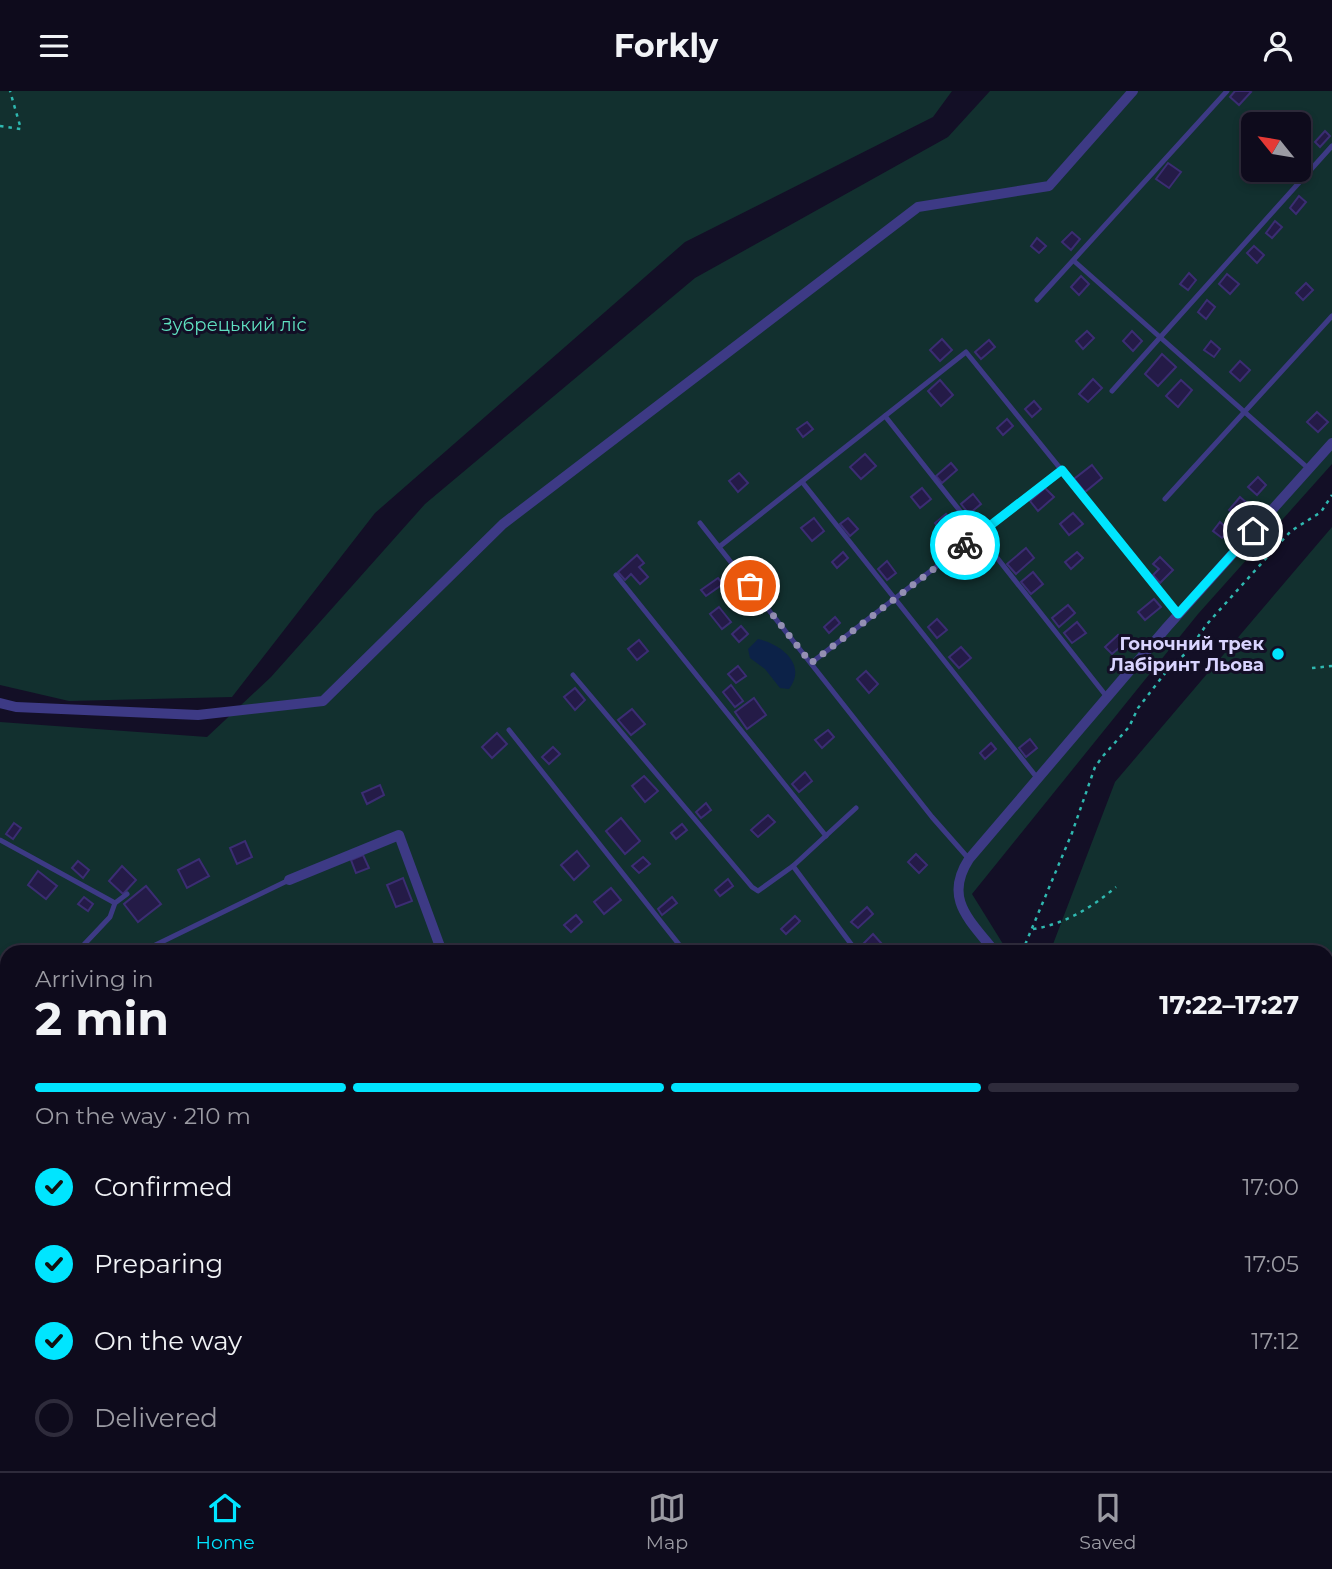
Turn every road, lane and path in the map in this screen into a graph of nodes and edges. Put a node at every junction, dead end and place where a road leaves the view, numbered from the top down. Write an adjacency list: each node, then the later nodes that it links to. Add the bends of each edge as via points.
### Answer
1 (10, 91): 4 (path, via 21,129)
2 (1133, 91): 30 (street, via 1049,186 918,207 503,524 323,701 198,715)
3 (1227, 91): 6 (lane)
4 (0, 127)
5 (1332, 146): 9 (lane)
6 (1074, 261): 7 (lane); 9 (lane)
7 (1037, 300)
8 (1332, 316): 11 (lane)
9 (1160, 337): 10 (lane); 11 (lane)
10 (1112, 391)
11 (1244, 412): 14 (lane); 18 (lane)
12 (885, 416): 15 (lane, via 966,352); 16 (lane); 20 (lane)
13 (1332, 443): 14 (street)
14 (1309, 469): 24 (street)
15 (1062, 470): 20 (lane); 24 (lane)
16 (803, 483): 21 (lane); 23 (lane)
17 (1332, 495): 42 (path, via 1321,512 1291,531 1207,624 1102,756)
18 (1166, 499)
19 (700, 523): 21 (lane)
20 (978, 535): 23 (lane); 29 (lane)
21 (719, 547): 25 (lane)
22 (616, 575): 34 (lane)
23 (895, 599): 25 (lane); 32 (lane)
24 (1178, 614): 29 (street)
25 (811, 663): 36 (lane)
26 (1332, 666): 27 (path)
27 (1312, 668)
28 (573, 675): 37 (lane, via 752,887 758,891 766,887)
29 (1107, 697): 32 (street)
30 (0, 703)
31 (509, 730): 46 (lane)
32 (1038, 779): 36 (street)
33 (856, 808): 34 (lane)
34 (826, 836): 37 (lane)
35 (0, 840): 41 (lane)
36 (969, 859): 48 (street, via 958,876 957,896)
37 (793, 866): 47 (lane)
38 (289, 880): 43 (lane); 45 (street, via 398,835)
39 (1116, 887): 42 (path, via 1057,925)
40 (127, 894): 41 (lane)
41 (115, 903): 44 (lane, via 110,917)
42 (1031, 929): 49 (path)
43 (155, 944)
44 (84, 945)
45 (439, 945)
46 (679, 945)
47 (852, 945)
48 (989, 945)
49 (1025, 945)

